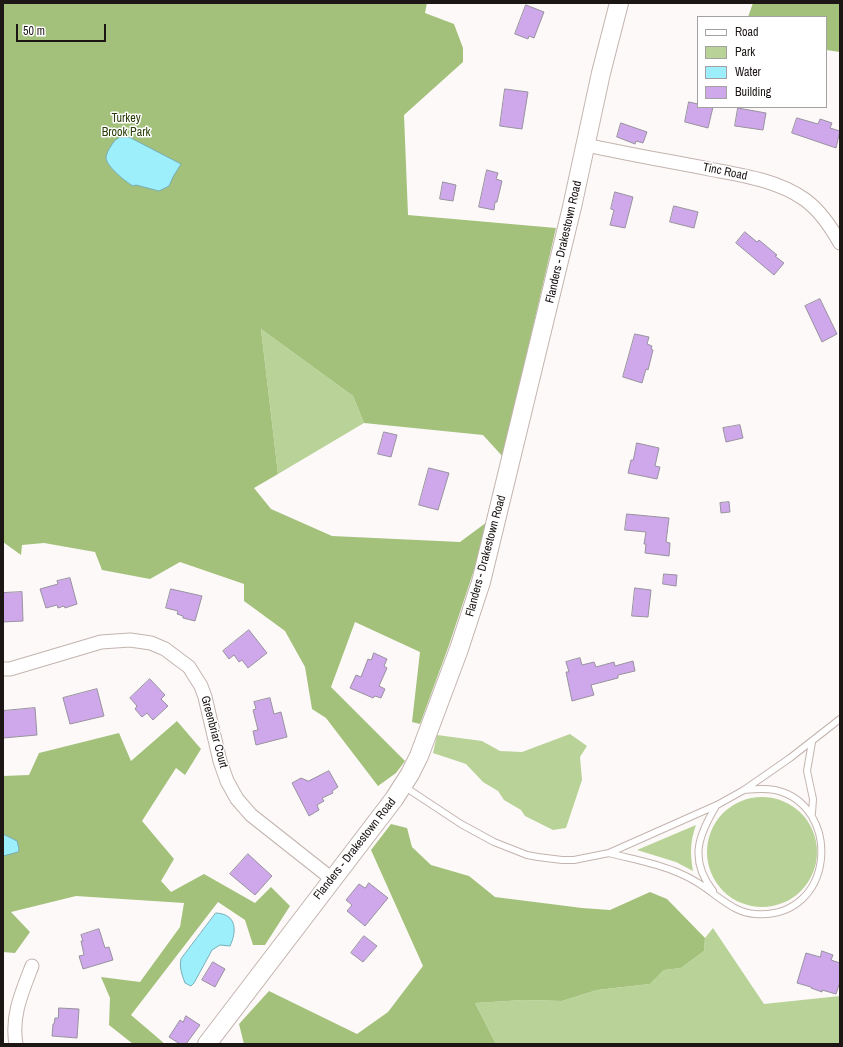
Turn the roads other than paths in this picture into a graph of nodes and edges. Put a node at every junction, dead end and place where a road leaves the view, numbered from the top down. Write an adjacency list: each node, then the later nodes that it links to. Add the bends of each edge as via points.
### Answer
1 (619, 3): 2 (street, Flanders - Drakestown Road)
2 (586, 145): 3 (street, Tinc Road, via 725,172 779,186 796,193 812,205); 7 (street, Flanders - Drakestown Road, via 481,582 460,649 415,764)
3 (840, 244)
4 (3, 669): 12 (street, Greenbriar Court, via 115,640 143,641 166,649 189,667 201,686 220,761 227,781 243,808)
5 (840, 719): 6 (lane)
6 (812, 742): 8 (lane); 10 (lane, via 807,771 813,799)
7 (403, 786): 11 (lane, via 472,831 527,855 574,860); 12 (street, Flanders - Drakestown Road)
8 (744, 790): 9 (lane); 10 (lane, via 761,788 782,792 802,803)
9 (717, 805): 11 (lane); 13 (lane, via 705,824 699,846 701,870)
10 (812, 813): 13 (lane, via 825,849 821,873 808,895 798,903 776,913 752,914 729,906)
11 (609, 853): 13 (lane, via 675,871)
12 (332, 878): 16 (street, Flanders - Drakestown Road)
13 (715, 894)
14 (32, 966): 15 (street, via 19,999)
15 (16, 1044)
16 (207, 1044)

